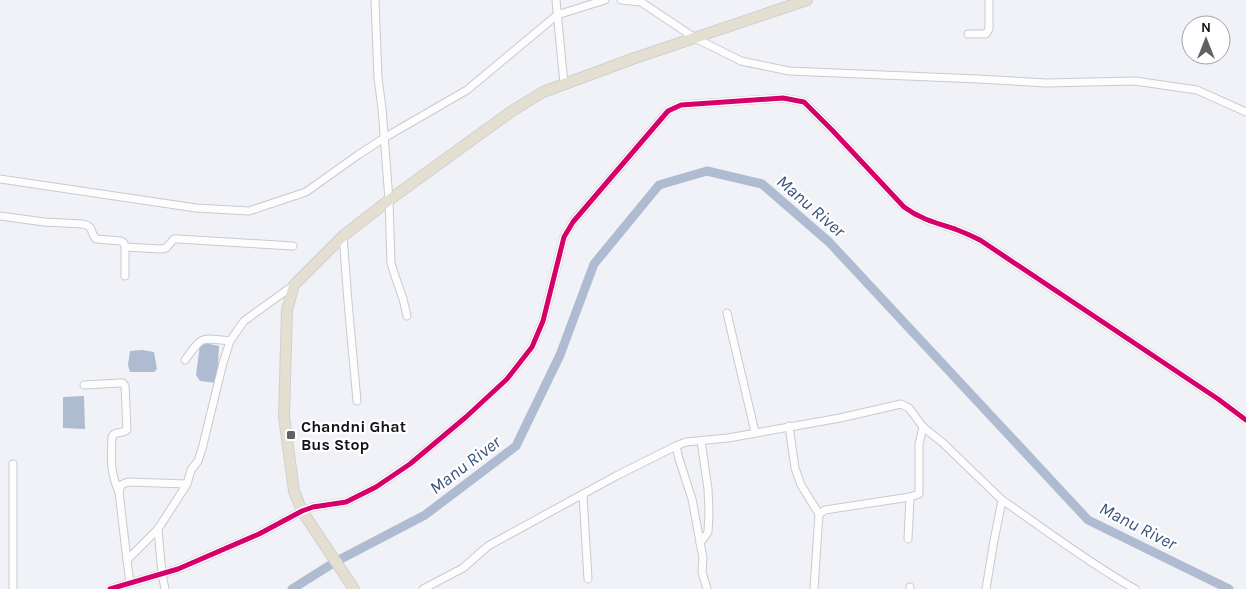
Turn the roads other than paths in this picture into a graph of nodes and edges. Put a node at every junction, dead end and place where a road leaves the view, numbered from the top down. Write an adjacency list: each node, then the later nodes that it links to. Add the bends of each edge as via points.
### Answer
1 (375, 0): 12 (street)
2 (556, 0): 7 (street)
3 (605, 0): 7 (street)
4 (621, 0): 9 (street, via 641,2)
5 (807, 0): 9 (highway)
6 (989, 0): 8 (street, via 988,32)
7 (557, 15): 10 (street); 12 (street, via 467,90)
8 (968, 34)
9 (695, 38): 10 (highway); 11 (street, via 741,61 789,71 1046,83 1135,81 1197,90)
10 (564, 84): 14 (highway, via 543,92 509,113)
11 (1246, 112)
12 (384, 138): 13 (street, via 306,192 249,211 196,208); 14 (street)
13 (0, 179)
14 (389, 200): 16 (highway); 22 (street, via 392,267)
15 (0, 216): 18 (street, via 88,225 96,239 122,241)
16 (343, 236): 20 (highway); 26 (street)
17 (294, 246): 18 (street, via 174,239 166,248)
18 (125, 247): 19 (street)
19 (125, 276)
20 (294, 284): 23 (street, via 244,321); 39 (highway, via 287,310 284,417 294,491)
21 (727, 313): 30 (street)
22 (407, 316)
23 (230, 341): 24 (street, via 201,340); 34 (street, via 202,449)
24 (185, 360)
25 (84, 385): 35 (street, via 124,384 127,430 112,437 113,476)
26 (357, 402)
27 (1246, 420): 39 (street, via 980,240 914,215 804,102 783,98 680,105 668,112 573,222 564,238 543,321 532,347 507,379 417,458 376,487 346,502 313,507)
28 (789, 426): 29 (street, via 901,404 910,408); 30 (street); 40 (street, via 800,485)
29 (923, 427): 37 (street, via 919,444 919,494); 38 (street)
30 (755, 432): 31 (street)
31 (700, 441): 32 (street); 43 (street, via 709,513 708,532)
32 (676, 446): 36 (street); 43 (street, via 692,498)
33 (13, 464): 49 (street)
34 (187, 484): 35 (street, via 128,482 121,485); 41 (street)
35 (119, 492): 44 (street)
36 (583, 495): 46 (street, via 488,546 463,568); 47 (street)
37 (910, 497): 40 (street, via 825,510); 42 (street)
38 (1002, 500): 57 (street); 58 (street)
39 (305, 514): 45 (street); 52 (highway)
40 (818, 514): 56 (street)
41 (158, 529): 44 (street); 45 (street)
42 (908, 539)
43 (700, 542): 55 (street)
44 (127, 560): 48 (street)
45 (162, 574): 48 (street); 51 (street)
46 (441, 579): 53 (street); 54 (street)
47 (588, 579)
48 (130, 583): 50 (street)
49 (13, 589)
50 (110, 589)
51 (165, 589)
52 (354, 589)
53 (423, 589)
54 (442, 589)
55 (707, 589)
56 (814, 589)
57 (986, 589)
58 (1136, 589)

